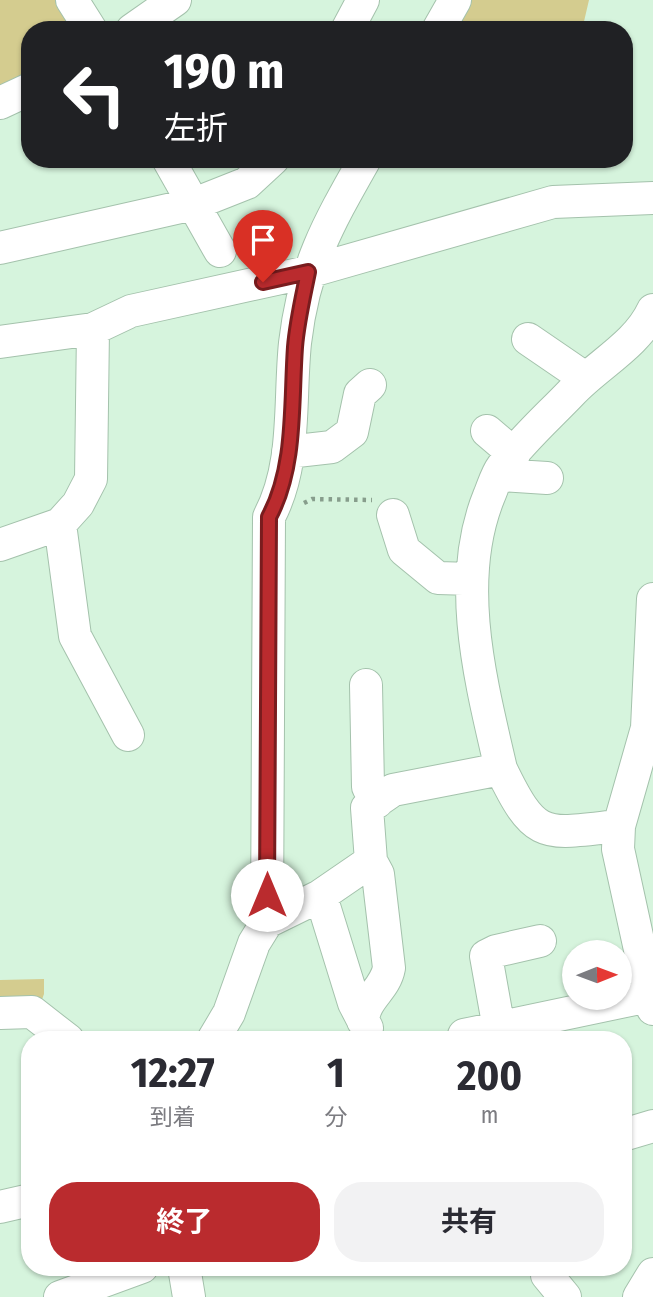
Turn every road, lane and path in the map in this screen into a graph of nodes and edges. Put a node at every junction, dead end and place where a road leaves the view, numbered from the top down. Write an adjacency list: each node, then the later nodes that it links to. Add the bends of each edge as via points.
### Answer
1 (72, 0): 5 (street)
2 (175, 0): 6 (street)
3 (363, 0): 7 (street)
4 (455, 0): 8 (street)
5 (85, 21)
6 (145, 21)
7 (352, 21)
8 (443, 21)
9 (21, 93): 10 (street)
10 (0, 103)
11 (173, 168): 15 (street)
12 (263, 168): 15 (street, via 247,183)
13 (360, 168): 18 (street, via 321,237)
14 (653, 198): 18 (street, via 553,202)
15 (194, 204): 16 (street); 17 (street)
16 (0, 248)
17 (220, 251)
18 (308, 272): 20 (street, via 131,311); 26 (street, via 295,343)
19 (653, 310): 23 (street, via 644,329)
20 (93, 329): 22 (street); 31 (street, via 91,479)
21 (528, 339): 23 (street)
22 (0, 342)
23 (585, 378): 27 (street)
24 (370, 385): 26 (street, via 360,394 352,432 332,447)
25 (487, 430): 27 (street)
26 (288, 452): 29 (street)
27 (507, 464): 28 (street); 33 (street, via 480,518)
28 (547, 478)
29 (277, 502): 30 (path, via 292,508 312,499 386,500); 45 (street, via 269,517)
30 (393, 515): 33 (street, via 404,550 438,578)
31 (60, 524): 32 (street); 37 (street, via 75,636)
32 (0, 545)
33 (472, 579): 38 (street, via 484,695)
34 (653, 599): 36 (street)
35 (366, 685): 39 (street, via 368,787)
36 (650, 729): 40 (street)
37 (128, 735)
38 (501, 769): 39 (street, via 393,790); 40 (street, via 529,820 556,833)
39 (377, 802): 41 (street, via 367,808)
40 (619, 826): 42 (street)
41 (371, 862): 45 (street, via 320,896); 49 (street, via 378,874 389,968 387,979 364,1007)
42 (623, 880): 43 (street); 47 (street)
43 (653, 890)
44 (324, 906): 49 (street)
45 (267, 922): 51 (street)
46 (540, 941): 52 (street, via 486,956)
47 (651, 1002): 53 (street)
48 (0, 1013): 50 (street, via 32,1012)
49 (367, 1030)
50 (56, 1031)
51 (218, 1031)
52 (499, 1031)
53 (514, 1031)
54 (653, 1126): 55 (street)
55 (632, 1132)
56 (21, 1202): 57 (street)
57 (0, 1207)
58 (653, 1274): 63 (street)
59 (117, 1276): 61 (street)
60 (186, 1276): 62 (street)
61 (60, 1297)
62 (189, 1297)
63 (639, 1297)

